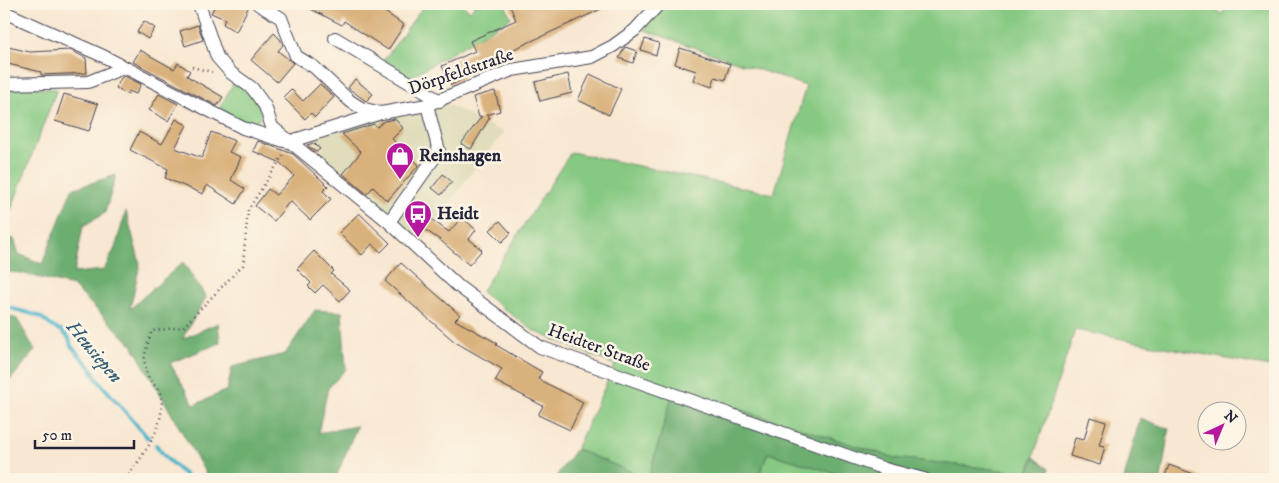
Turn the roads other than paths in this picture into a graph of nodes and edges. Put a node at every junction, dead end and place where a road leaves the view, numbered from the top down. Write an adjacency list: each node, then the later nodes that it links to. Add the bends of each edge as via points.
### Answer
1 (199, 4): 11 (street, via 220,62 252,88 265,106 272,127)
2 (258, 4): 10 (street, via 281,18 296,56 314,67 350,101 362,108)
3 (659, 4): 8 (street, Dörpfeldstraße, via 634,30 592,57 512,70)
4 (4, 12): 6 (street)
5 (335, 38): 8 (street)
6 (123, 68): 7 (street, via 88,82); 11 (street, via 243,128)
7 (4, 84)
8 (440, 101): 9 (street, Dörpfeldstraße)
9 (427, 105): 10 (street, Dörpfeldstraße); 12 (street, via 439,150)
10 (381, 112): 11 (street, Dörpfeldstraße)
11 (288, 142): 12 (street, Heidter Straße)
12 (389, 222): 13 (street, Heidter Straße, via 458,286 540,347 885,469)
13 (924, 479)

